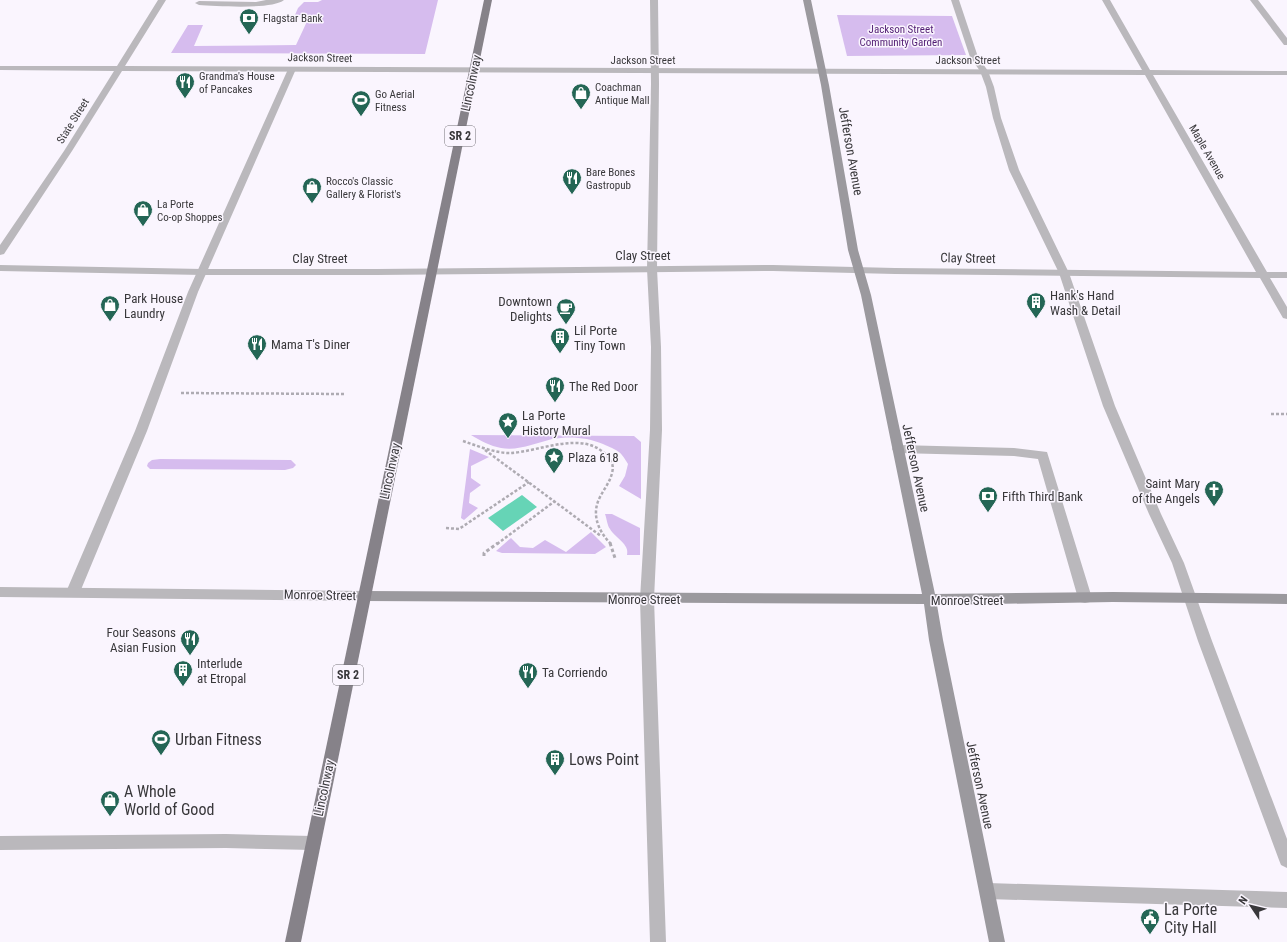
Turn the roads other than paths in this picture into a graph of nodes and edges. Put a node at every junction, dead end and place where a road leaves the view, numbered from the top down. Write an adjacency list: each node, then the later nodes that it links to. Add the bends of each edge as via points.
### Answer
1 (162, 0): 12 (street, State Street)
2 (280, 0): 9 (street, via 256,4)
3 (488, 0): 14 (main road, Lincolnway / SR 2)
4 (654, 0): 15 (street)
5 (807, 0): 16 (street, Jefferson Avenue)
6 (955, 0): 17 (street, via 974,57)
7 (1106, 0): 18 (street, Maple Avenue)
8 (1254, 0): 10 (street)
9 (199, 3)
10 (1287, 43)
11 (0, 68): 12 (street, Jackson Street)
12 (120, 68): 13 (street, Jackson Street); 20 (street, State Street)
13 (292, 69): 14 (street, Jackson Street); 24 (street)
14 (473, 71): 15 (street, Jackson Street); 25 (main road, Lincolnway / SR 2)
15 (655, 71): 16 (street, Jackson Street); 22 (street)
16 (822, 71): 17 (street, Jackson Street); 23 (street, Jefferson Avenue)
17 (984, 71): 18 (street, Jackson Street); 26 (street, via 1014,170)
18 (1147, 72): 19 (street, Jackson Street); 27 (street, Maple Avenue)
19 (1287, 73)
20 (0, 252)
21 (0, 268): 24 (street, Clay Street)
22 (652, 268): 23 (street, Clay Street); 25 (street, Clay Street); 36 (street, via 656,347 656,430)
23 (858, 269): 26 (street, Clay Street); 30 (street, Jefferson Avenue, via 866,295)
24 (202, 272): 25 (street, Clay Street); 32 (street, via 156,393)
25 (432, 272): 33 (main road, Lincolnway / SR 2)
26 (1064, 273): 27 (street, Clay Street); 35 (street, via 1109,406)
27 (1263, 275): 28 (street, Clay Street); 29 (street, Maple Avenue)
28 (1287, 275)
29 (1287, 316)
30 (898, 449): 34 (street, via 1043,455); 38 (street, Jefferson Avenue)
31 (0, 592): 32 (street, Monroe Street)
32 (73, 592): 33 (street, Monroe Street)
33 (364, 596): 36 (street, Monroe Street); 40 (main road, Lincolnway / SR 2)
34 (1085, 598): 35 (street, Monroe Street); 38 (street, Monroe Street)
35 (1191, 598): 37 (street, Monroe Street); 41 (street)
36 (647, 599): 38 (street, Monroe Street); 45 (street)
37 (1287, 599)
38 (930, 600): 42 (street, Jefferson Avenue)
39 (0, 843): 40 (street)
40 (313, 843): 44 (main road, Lincolnway / SR 2)
41 (1287, 860)
42 (988, 891): 43 (street); 46 (street, Jefferson Avenue)
43 (1287, 900)
44 (292, 942)
45 (658, 942)
46 (997, 942)

